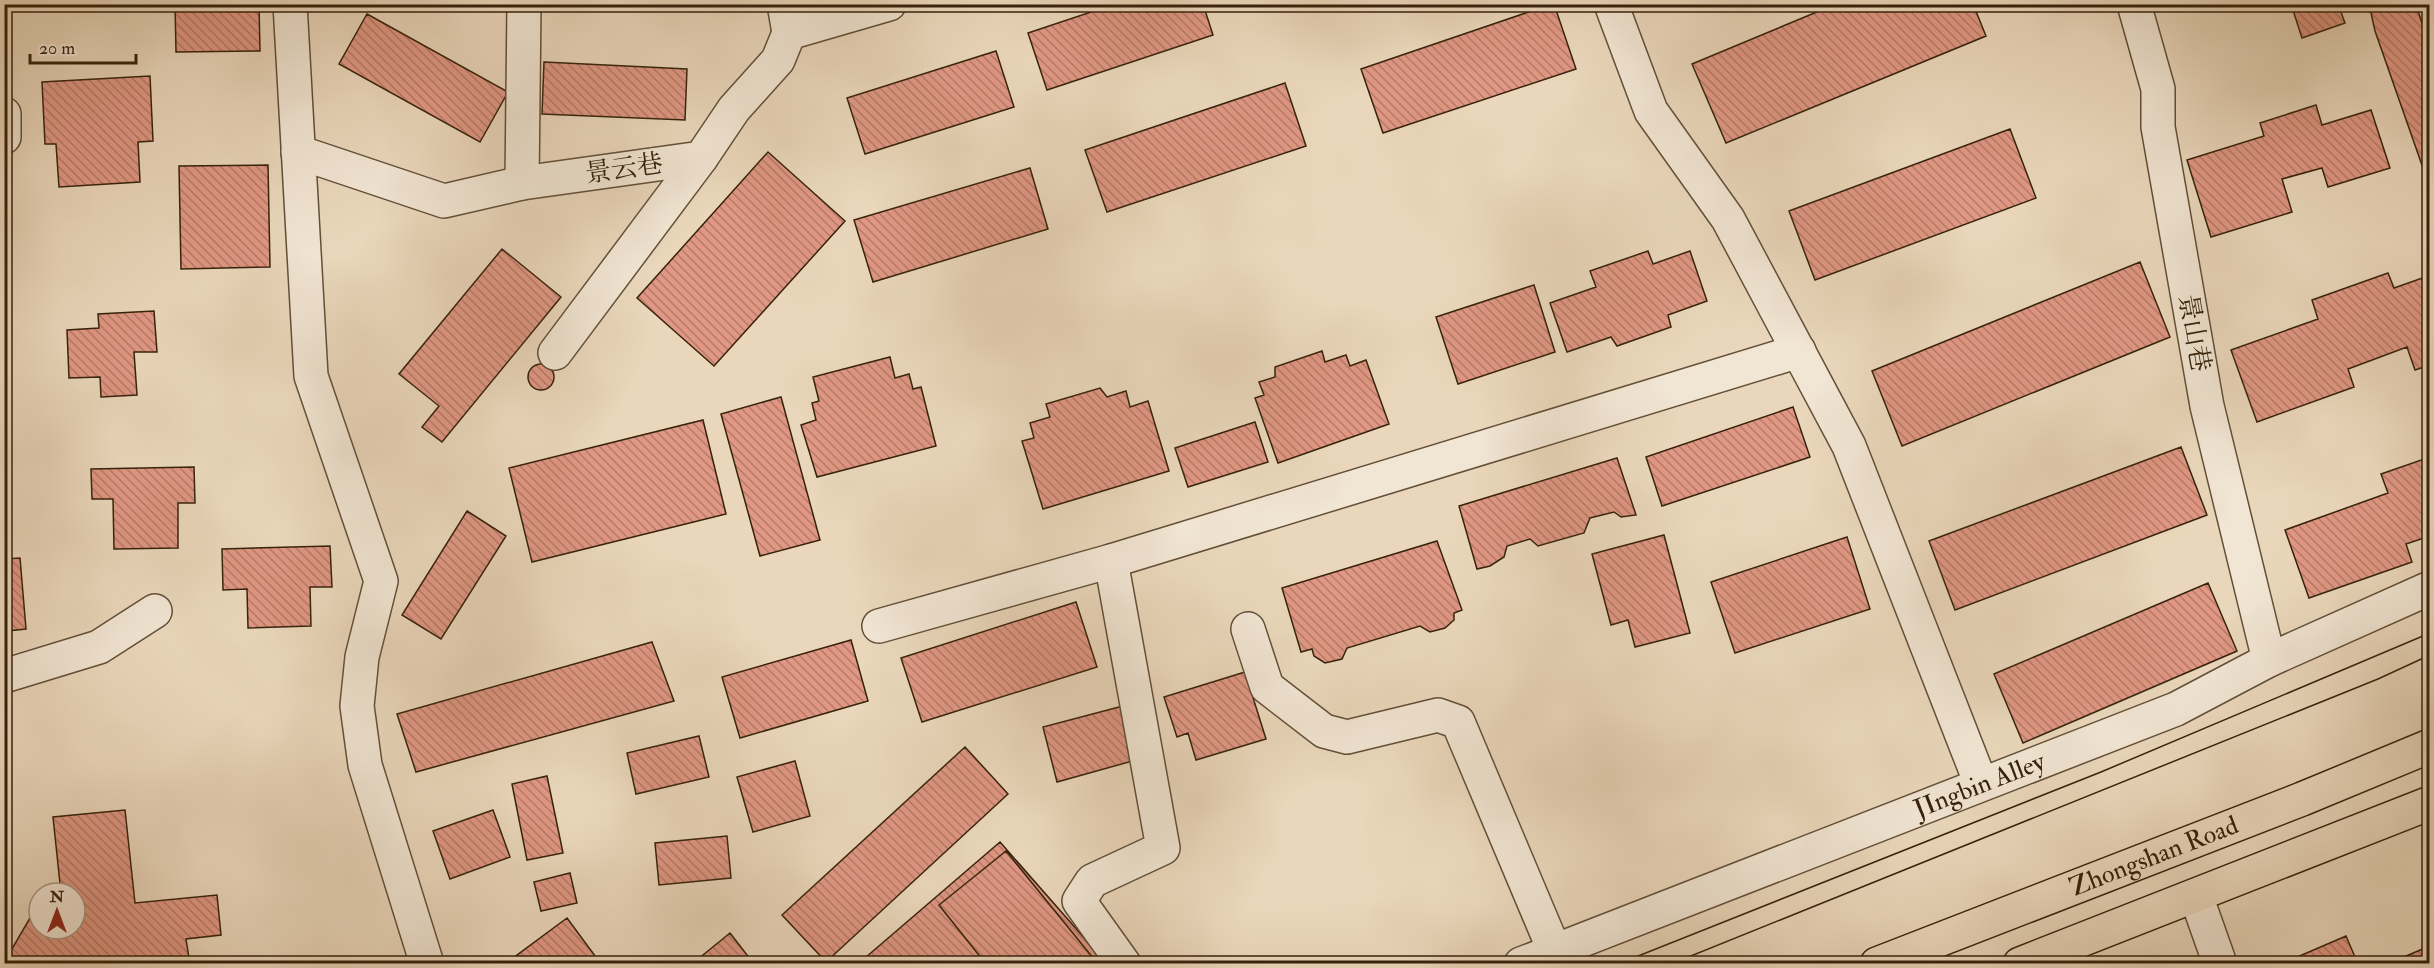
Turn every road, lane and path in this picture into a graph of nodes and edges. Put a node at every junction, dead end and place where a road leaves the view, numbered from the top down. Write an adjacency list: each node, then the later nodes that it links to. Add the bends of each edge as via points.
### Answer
1 (290, 4): 9 (street)
2 (524, 4): 11 (street)
3 (889, 4): 6 (street)
4 (1611, 4): 12 (street, via 1651,111 1728,219)
5 (2134, 4): 19 (street, 景山巷, via 2158,89 2158,127 2207,406)
6 (786, 19): 10 (street, via 778,60 734,110)
7 (4, 114): 8 (street)
8 (4, 137)
9 (298, 152): 11 (street, 景云巷, via 444,201); 26 (street, via 311,376 381,581 362,657 357,706 365,765)
10 (701, 158): 11 (street, 景云巷); 13 (street)
11 (522, 183)
12 (1799, 351): 14 (street); 22 (street, via 1849,446)
13 (555, 353)
14 (1111, 561): 17 (street); 27 (street, via 1163,848 1092,881 1079,901)
15 (2430, 588): 19 (street, JIngbin Alley)
16 (155, 611): 20 (street, via 99,647)
17 (879, 626)
18 (1248, 629): 25 (street, via 1267,687 1324,731 1347,737 1438,715 1458,722)
19 (2269, 660): 22 (street, JIngbin Alley, via 2176,709)
20 (4, 676)
21 (2430, 746): 29 (highway, Zhongshan Road)
22 (1981, 784): 25 (street, JIngbin Alley)
23 (2430, 803): 24 (highway, Zhongshan Road)
24 (2196, 896): 30 (highway, Zhongshan Road); 31 (street)
25 (1557, 957): 28 (street, JIngbin Alley)
26 (427, 963)
27 (1124, 963)
28 (1521, 963)
29 (1877, 963)
30 (2020, 963)
31 (2220, 963)

